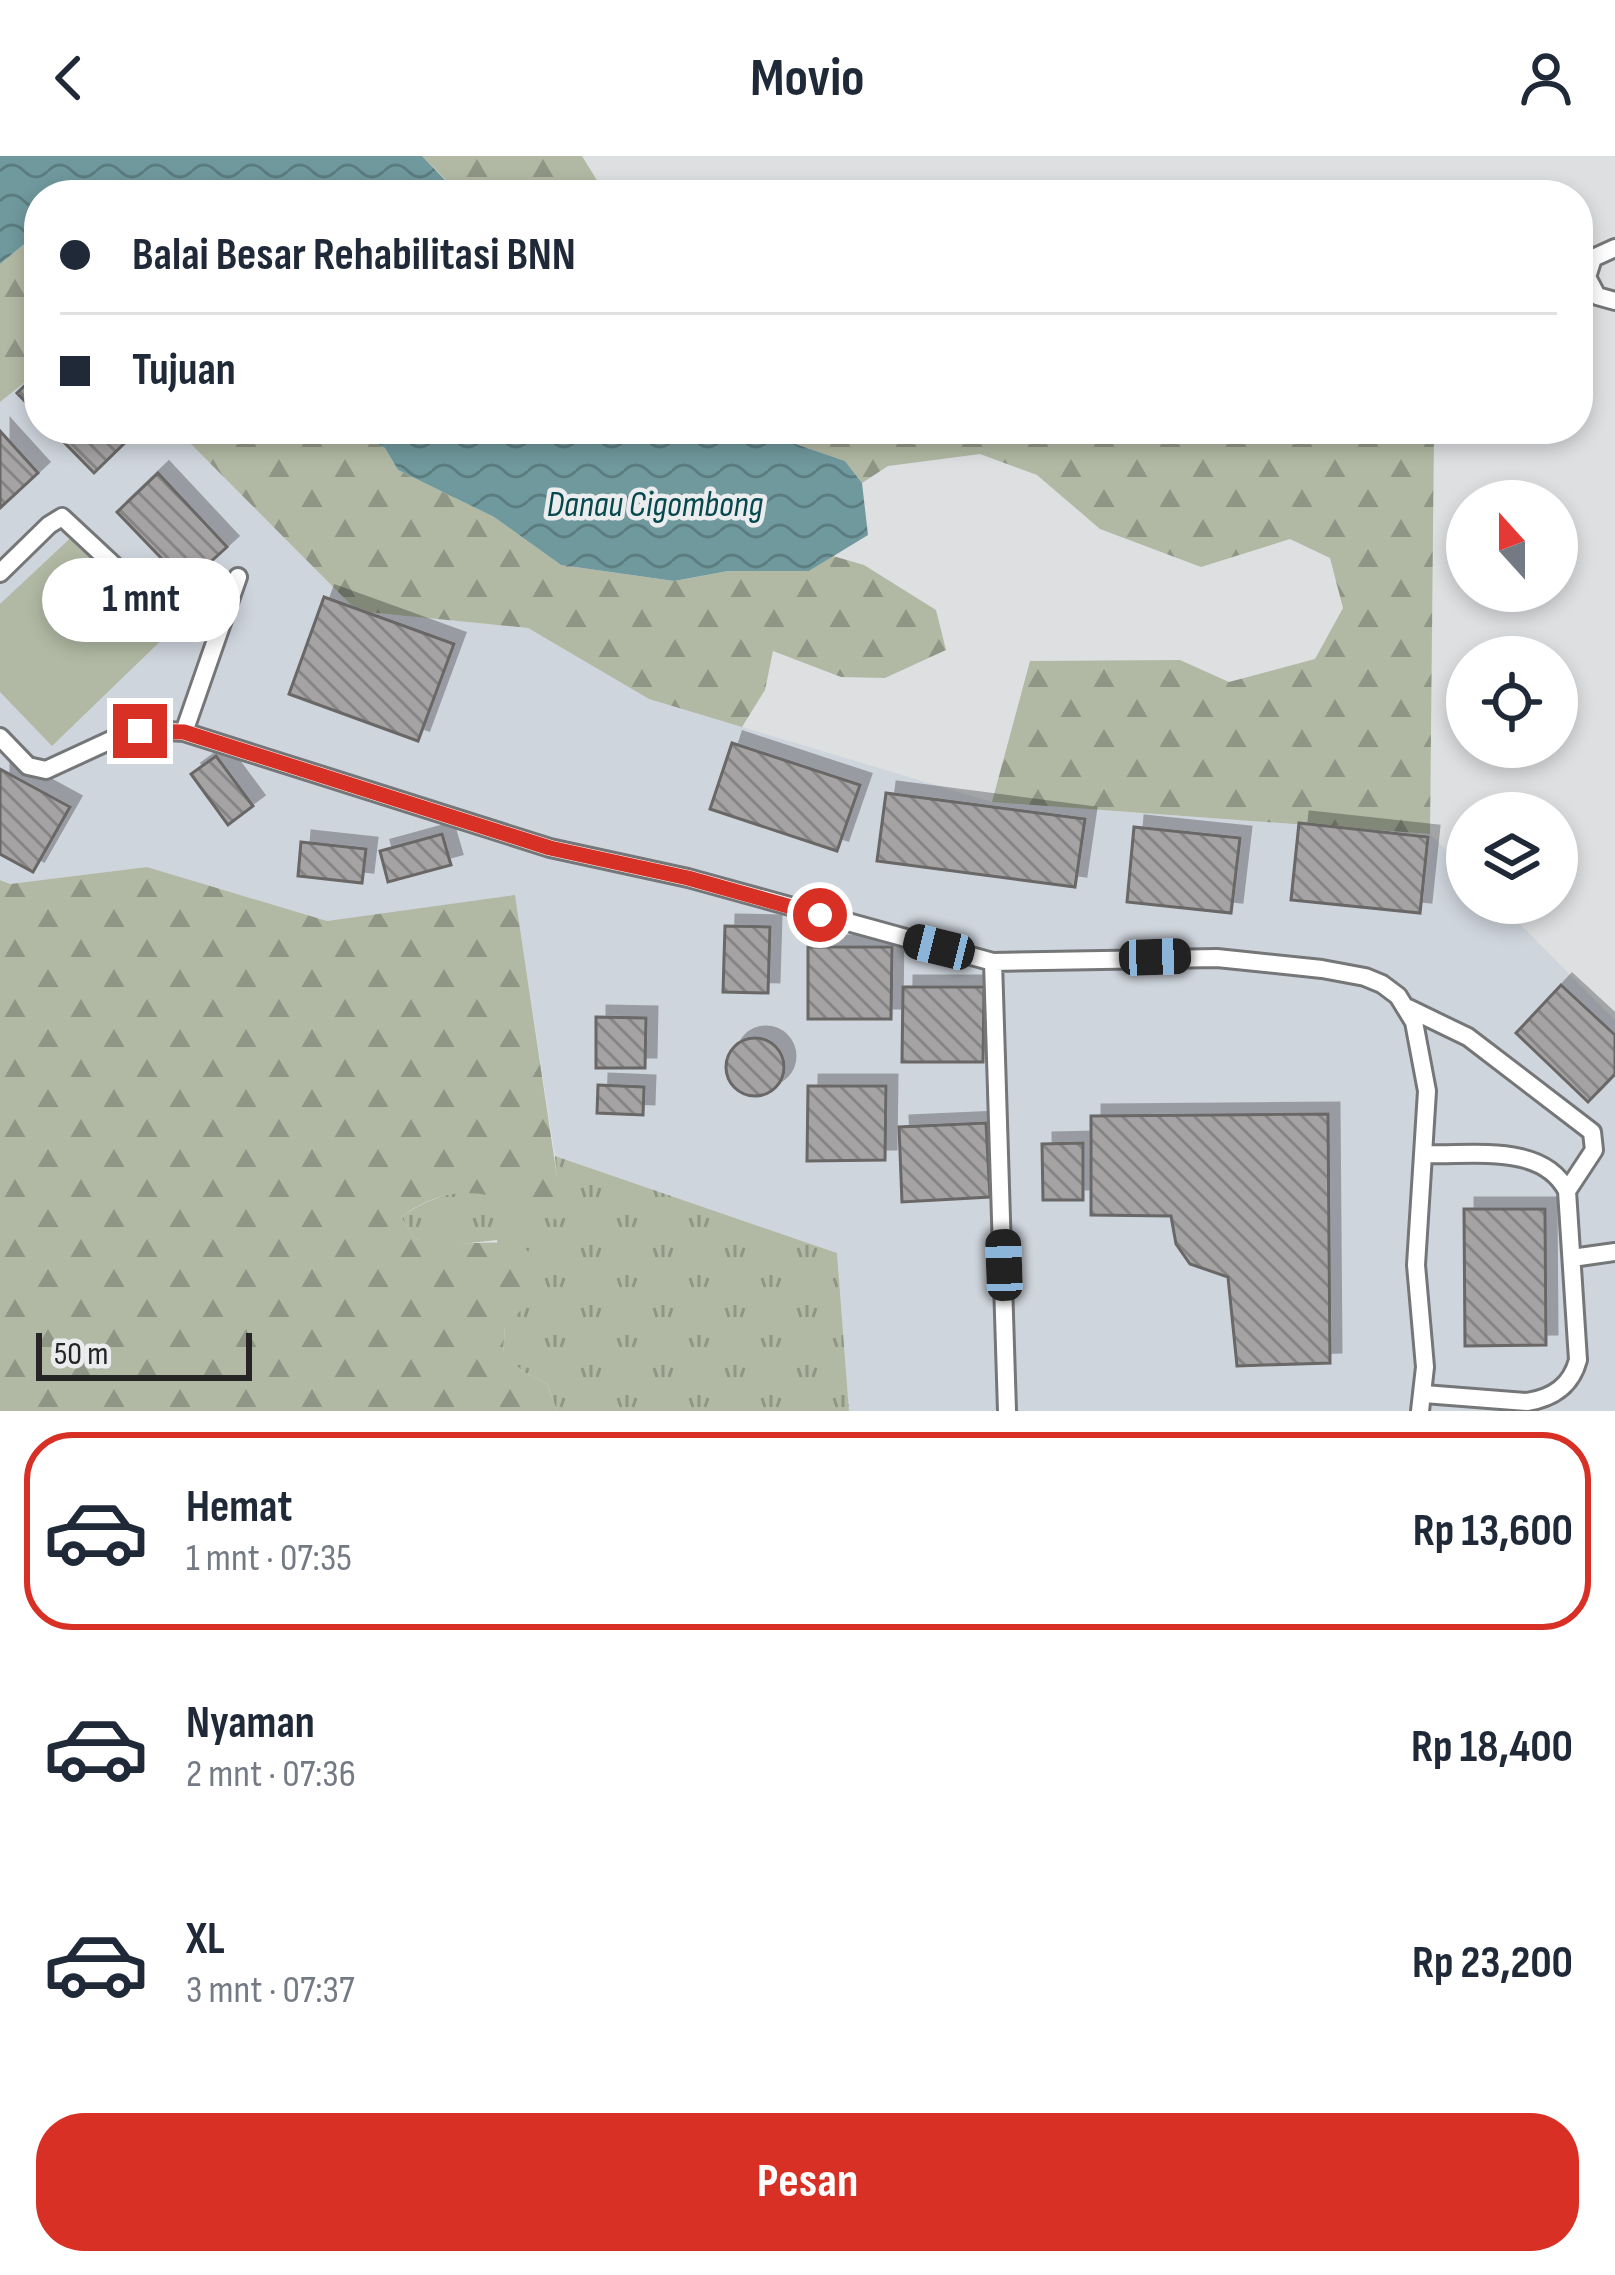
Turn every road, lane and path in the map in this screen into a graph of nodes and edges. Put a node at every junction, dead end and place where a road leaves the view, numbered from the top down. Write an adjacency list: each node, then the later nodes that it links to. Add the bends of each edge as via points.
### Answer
1 (0, 573): 3 (lane, via 62,518)
2 (238, 577): 4 (lane)
3 (164, 612)
4 (184, 732): 5 (lane, via 124,734 37,770); 6 (lane, via 550,848)
5 (0, 737)
6 (993, 962): 7 (lane, via 1185,956 1322,969 1382,984); 13 (lane)
7 (1407, 1008): 8 (lane, via 1425,1067); 9 (lane, via 1468,1037 1592,1132 1594,1150)
8 (1426, 1154): 9 (lane, via 1524,1158 1552,1169); 12 (lane, via 1416,1264)
9 (1567, 1192): 11 (lane)
10 (1615, 1252): 11 (lane)
11 (1572, 1258): 12 (lane, via 1578,1360 1564,1387 1527,1402)
12 (1422, 1402)
13 (1007, 1411)

